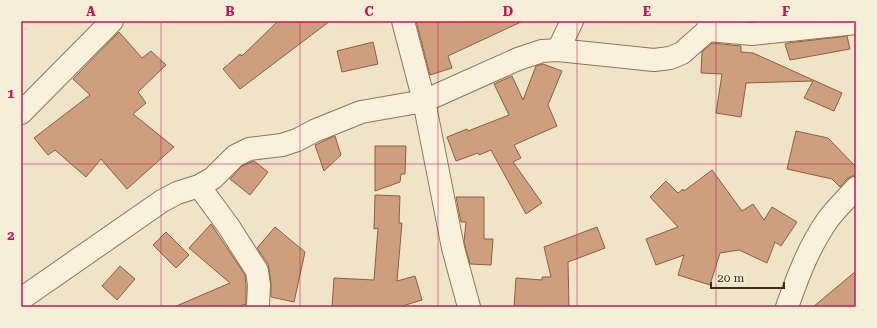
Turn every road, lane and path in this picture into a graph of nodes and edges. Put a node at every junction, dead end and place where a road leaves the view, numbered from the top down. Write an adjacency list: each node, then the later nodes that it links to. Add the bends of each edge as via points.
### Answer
1 (112, 21): 8 (street)
2 (403, 21): 7 (street)
3 (572, 21): 6 (street)
4 (856, 23): 5 (street, via 752,34)
5 (708, 26): 6 (street, via 682,53 670,58 654,60)
6 (558, 50): 7 (street, via 542,51 518,59)
7 (424, 101): 9 (street, via 361,112 282,145 249,149 235,156 213,178); 13 (street, via 453,248)
8 (21, 112)
9 (199, 186): 11 (street, via 162,201); 12 (street, via 257,271)
10 (856, 188): 14 (street, via 830,218 812,246)
11 (21, 299)
12 (258, 307)
13 (469, 307)
14 (787, 307)

